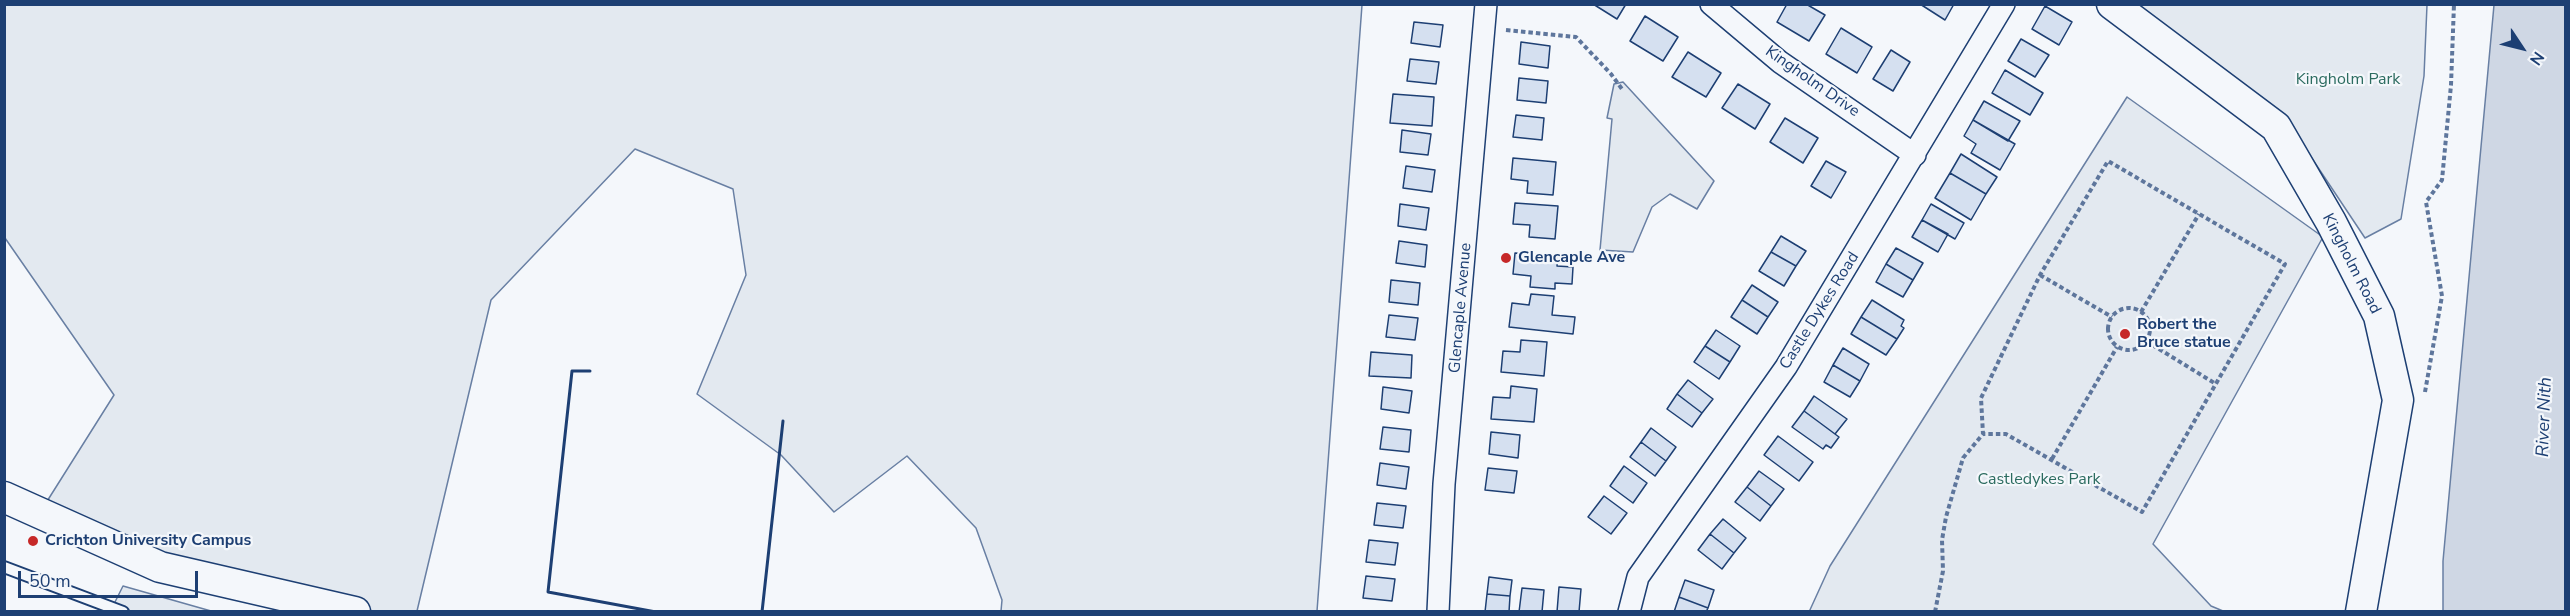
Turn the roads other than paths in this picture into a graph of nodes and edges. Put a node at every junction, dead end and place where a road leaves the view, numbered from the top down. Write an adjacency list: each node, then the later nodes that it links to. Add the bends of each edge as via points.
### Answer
1 (1486, 4): 10 (street, Glencaple Avenue, via 1444,484)
2 (1711, 4): 5 (street, Kingholm Drive, via 1780,62)
3 (2004, 4): 5 (street, Castle Dykes Road)
4 (2112, 4): 12 (main road, Kingholm Road, via 2276,127 2379,316 2398,400)
5 (1915, 155): 11 (street, Castle Dykes Road, via 1786,367 1638,577)
6 (4, 497): 9 (main road, via 160,567)
7 (4, 567): 8 (lane)
8 (123, 612)
9 (355, 612)
10 (1438, 612)
11 (1629, 612)
12 (2361, 612)

